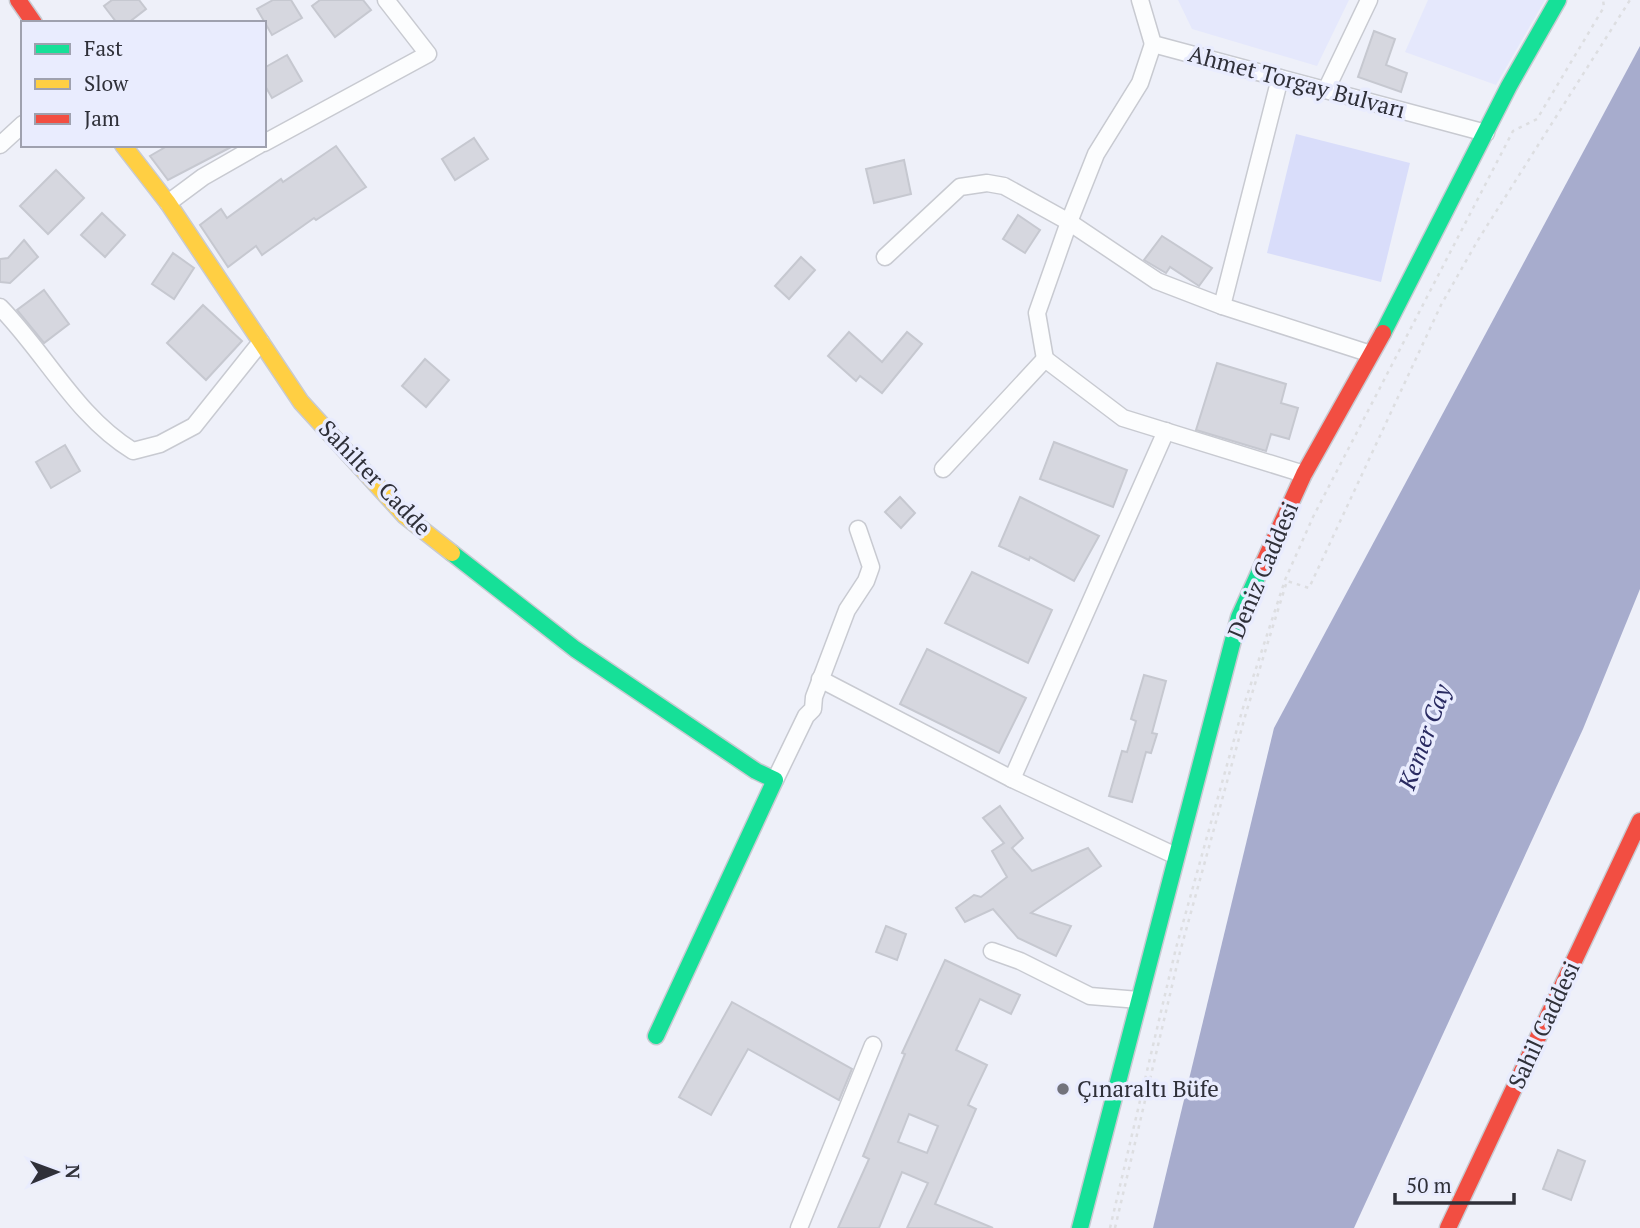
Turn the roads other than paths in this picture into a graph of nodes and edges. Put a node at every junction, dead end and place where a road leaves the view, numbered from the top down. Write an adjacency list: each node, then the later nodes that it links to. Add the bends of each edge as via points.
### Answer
1 (19, 0): 6 (street)
2 (386, 0): 12 (street, via 428,54)
3 (1140, 0): 7 (street)
4 (1369, 0): 9 (street)
5 (1558, 0): 11 (street, Deniz Caddesi)
6 (33, 21)
7 (1153, 44): 8 (street, Ahmet Torgay Bulvarı); 17 (street, via 1140,83 1096,154)
8 (1280, 78): 9 (street, Ahmet Torgay Bulvarı); 19 (street)
9 (1326, 90): 11 (street, Ahmet Torgay Bulvarı)
10 (21, 126): 13 (street)
11 (1486, 133): 22 (street, Deniz Caddesi)
12 (266, 142)
13 (0, 145)
14 (126, 147): 16 (street, Sahilter Cadde)
15 (256, 147): 16 (street)
16 (168, 203): 21 (street, Sahilter Cadde)
17 (1069, 222): 18 (street, via 1004,186 960,187); 19 (street, via 1157,281); 23 (street, via 1037,313)
18 (885, 257)
19 (1222, 306): 22 (street)
20 (0, 307): 21 (street, via 91,419 134,451 160,444 194,426)
21 (261, 342): 30 (street, Sahilter Cadde, via 301,402 405,516 575,649)
22 (1371, 354): 26 (street, Deniz Caddesi)
23 (1045, 359): 24 (street, via 1123,418); 25 (street)
24 (1166, 431): 26 (street); 29 (street)
25 (943, 469)
26 (1304, 474): 32 (street, Deniz Caddesi, via 1239,617)
27 (858, 529): 28 (street, via 871,567 846,610)
28 (820, 679): 29 (street); 30 (street, via 813,709)
29 (1012, 779): 32 (street)
30 (775, 780): 35 (street)
31 (1640, 821): 39 (street, Sahil Caddesi)
32 (1176, 856): 34 (street, Deniz Caddesi)
33 (992, 951): 34 (street, via 1090,996)
34 (1139, 1000): 38 (street, Deniz Caddesi)
35 (656, 1036)
36 (873, 1045): 37 (street)
37 (799, 1228)
38 (1080, 1228)
39 (1448, 1228)

